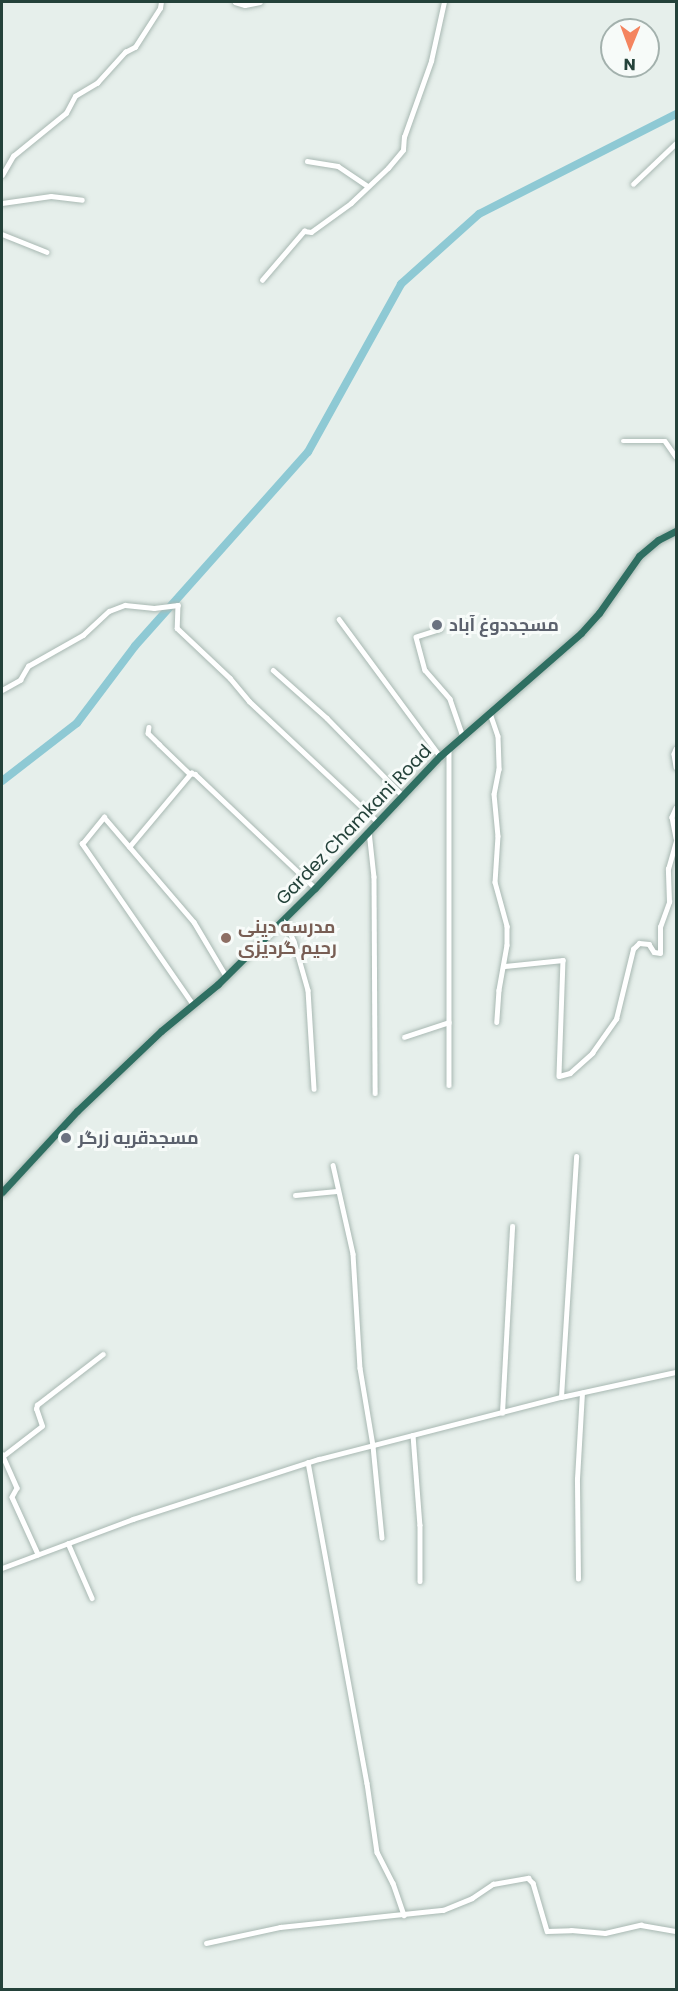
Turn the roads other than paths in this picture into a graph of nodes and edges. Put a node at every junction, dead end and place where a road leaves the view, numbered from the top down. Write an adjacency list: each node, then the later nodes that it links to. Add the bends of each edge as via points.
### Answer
1 (161, 2): 7 (street, via 135,47 125,52 97,83 75,96 66,113 12,156)
2 (235, 2): 3 (street)
3 (260, 2)
4 (444, 2): 9 (street, via 431,61 403,150)
5 (676, 143): 8 (street)
6 (308, 161): 9 (street, via 338,166)
7 (2, 175)
8 (633, 184)
9 (368, 186): 14 (street, via 311,232 304,231)
10 (82, 200): 11 (street, via 51,196)
11 (2, 203)
12 (2, 234): 13 (street)
13 (47, 252)
14 (262, 280)
15 (623, 441): 16 (street, via 665,441)
16 (676, 457)
17 (676, 531): 22 (highway, Gardez Chamkani Road, via 639,556 581,633)
18 (339, 619): 27 (street)
19 (441, 629): 24 (street, via 416,637 425,670 450,699)
20 (273, 670): 30 (street, via 327,718)
21 (2, 690): 32 (street, via 20,680 28,666 83,635 109,611 125,605 178,605 177,628)
22 (490, 712): 24 (highway, Gardez Chamkani Road); 38 (street, via 498,736 495,882 507,926)
23 (149, 727): 29 (street, via 148,733)
24 (463, 736): 25 (highway, Gardez Chamkani Road)
25 (449, 749): 27 (highway, Gardez Chamkani Road); 41 (street)
26 (676, 749): 28 (street)
27 (440, 756): 30 (highway, Gardez Chamkani Road)
28 (676, 767)
29 (192, 772): 35 (street); 36 (street)
30 (403, 796): 32 (highway, Gardez Chamkani Road)
31 (676, 808): 34 (street, via 672,817)
32 (378, 822): 33 (highway, Gardez Chamkani Road)
33 (369, 831): 36 (highway, Gardez Chamkani Road); 46 (street, via 374,877)
34 (676, 839): 38 (street, via 668,869 669,902 660,927 660,953 654,952 649,944 639,943 633,949 616,1019 592,1053 570,1073 559,1076 563,960)
35 (129, 847): 39 (street, via 194,922); 40 (street, via 104,817 82,844)
36 (315, 888): 37 (highway, Gardez Chamkani Road)
37 (284, 919): 39 (highway, Gardez Chamkani Road); 45 (street, via 309,990)
38 (505, 966): 42 (street)
39 (226, 976): 40 (highway, Gardez Chamkani Road)
40 (193, 1005): 50 (highway, Gardez Chamkani Road, via 77,1111)
41 (449, 1022): 43 (street); 44 (street)
42 (497, 1022)
43 (404, 1037)
44 (449, 1084)
45 (314, 1089)
46 (375, 1093)
47 (576, 1156): 56 (street)
48 (333, 1165): 49 (street)
49 (337, 1191): 51 (street); 59 (street, via 353,1254 360,1368)
50 (2, 1192)
51 (295, 1195)
52 (512, 1226): 57 (street)
53 (103, 1354): 60 (street, via 37,1405 42,1426)
54 (676, 1372): 55 (street)
55 (582, 1393): 56 (street); 66 (street, via 577,1479)
56 (561, 1397): 57 (street)
57 (502, 1413): 58 (street)
58 (413, 1435): 59 (street); 67 (street)
59 (373, 1446): 61 (street); 62 (street)
60 (2, 1455): 64 (street, via 17,1488 12,1497)
61 (308, 1462): 63 (street); 69 (street, via 376,1852)
62 (382, 1538)
63 (68, 1543): 64 (street); 68 (street)
64 (38, 1554): 65 (street)
65 (2, 1568)
66 (578, 1579)
67 (420, 1581)
68 (92, 1598)
69 (404, 1915): 70 (street, via 443,1910 493,1884 528,1878 533,1882 547,1931 605,1933 641,1925); 71 (street, via 280,1927)
70 (676, 1931)
71 (206, 1943)

